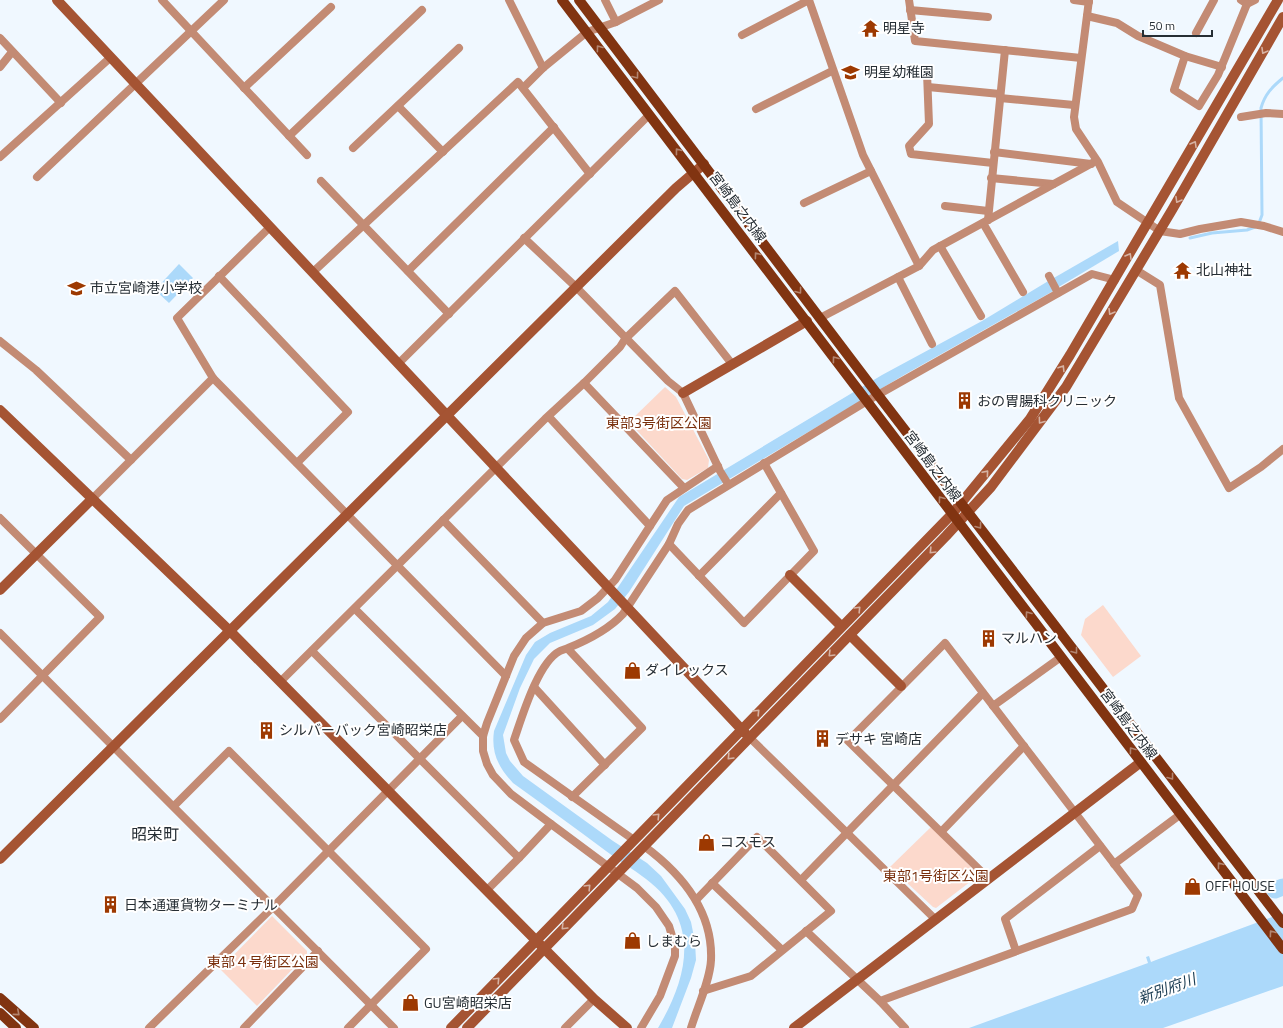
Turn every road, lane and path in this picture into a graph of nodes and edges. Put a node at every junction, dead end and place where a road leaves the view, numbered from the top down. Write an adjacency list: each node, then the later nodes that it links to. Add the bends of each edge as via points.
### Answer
1 (57, 0): 33 (street)
2 (162, 0): 24 (street)
3 (224, 0): 24 (street)
4 (509, 0): 37 (street)
5 (562, 0): 25 (main road, 宮崎島之内線)
6 (579, 0): 23 (main road, 宮崎島之内線)
7 (604, 0): 22 (street)
8 (659, 0): 22 (street)
9 (909, 0): 18 (street)
10 (1074, 0): 14 (street)
11 (1214, 0): 26 (street)
12 (1255, 0): 15 (street)
13 (1278, 0): 73 (street, one-way to 13)
14 (1089, 1): 19 (street)
15 (1244, 2): 36 (street)
16 (331, 8): 42 (street)
17 (422, 10): 53 (street)
18 (910, 10): 20 (street); 30 (street, via 915,41)
19 (1087, 16): 32 (street, via 1116,23 1138,36); 34 (street)
20 (988, 17)
21 (1283, 17): 76 (street, one-way to 76)
22 (616, 22): 23 (street)
23 (600, 28): 25 (street); 61 (main road, 宮崎島之内線, one-way to 61)
24 (191, 32): 40 (street); 42 (street)
25 (587, 32): 37 (street); 50 (main road, 宮崎島之内線, one-way to 25)
26 (1196, 33)
27 (742, 35): 38 (street, via 809,0)
28 (0, 38): 31 (street)
29 (459, 48): 47 (street)
30 (1005, 50): 34 (street); 44 (street)
31 (12, 52): 35 (street); 45 (street)
32 (1185, 56): 36 (street); 36 (street, via 1174,90 1199,106)
33 (111, 57): 40 (street); 45 (street)
34 (1081, 58): 46 (street)
35 (0, 67)
36 (1222, 67)
37 (543, 68): 43 (street)
38 (832, 71): 48 (street); 62 (street)
39 (927, 72): 41 (street)
40 (136, 83): 65 (street); 75 (street)
41 (928, 86): 44 (street); 60 (street, via 929,124 909,146 911,154)
42 (244, 88): 53 (street)
43 (523, 88): 52 (street); 55 (street, via 518,82)
44 (1000, 96): 46 (street); 56 (street)
45 (60, 103): 58 (street)
46 (1074, 105): 59 (street, via 1076,129)
47 (398, 106): 54 (street); 55 (street)
48 (756, 109)
49 (1283, 114): 51 (street)
50 (649, 115): 63 (main road, 宮崎島之内線, one-way to 50); 64 (street)
51 (1241, 117)
52 (554, 127): 64 (street); 82 (street)
53 (289, 136): 57 (street)
54 (353, 148)
55 (443, 152): 74 (street)
56 (994, 152): 59 (street); 60 (street)
57 (307, 156)
58 (0, 158)
59 (1093, 162): 68 (street); 73 (street, via 1112,188 1118,202)
60 (993, 163): 66 (street)
61 (704, 164): 63 (street); 93 (main road, 宮崎島之内線, one-way to 93)
62 (871, 171): 69 (street); 80 (street)
63 (694, 173): 88 (street); 94 (main road, 宮崎島之内線, one-way to 63)
64 (590, 174): 78 (street)
65 (37, 177)
66 (992, 178): 68 (street); 71 (street)
67 (321, 181): 74 (street)
68 (1054, 184): 72 (street)
69 (804, 203)
70 (945, 206): 71 (street)
71 (988, 211): 72 (street)
72 (986, 221): 79 (street); 89 (street)
73 (1148, 223): 76 (street); 87 (street, one-way to 73)
74 (363, 225): 82 (street); 83 (street)
75 (270, 226): 83 (street); 84 (street)
76 (1160, 231): 77 (street, via 1180,234 1200,228 1241,222); 81 (street)
77 (1283, 232)
78 (524, 238): 88 (street); 91 (street)
79 (940, 246): 80 (street); 92 (street)
80 (919, 266): 86 (street)
81 (1136, 270): 108 (street, via 1160,285 1179,398 1230,488); 119 (street, one-way to 119, via 1066,387 991,487)
82 (408, 271): 91 (street)
83 (313, 272): 98 (street)
84 (219, 276): 100 (street, via 177,318); 110 (street, via 348,412)
85 (1048, 276): 90 (street)
86 (898, 277): 93 (street); 97 (street)
87 (1115, 280): 90 (street, via 1092,274); 118 (street, one-way to 87, via 1030,419)
88 (576, 288): 95 (street); 106 (street)
89 (1022, 292)
90 (1058, 293): 103 (street)
91 (449, 314): 98 (street)
92 (982, 316)
93 (820, 318): 103 (main road, 宮崎島之内線)
94 (807, 321): 99 (street); 104 (main road, 宮崎島之内線, one-way to 94)
95 (625, 339): 99 (street, via 675,291); 101 (street); 102 (street)
96 (0, 341): 109 (street, via 36,370)
97 (932, 344)
98 (398, 364): 106 (street)
99 (732, 364): 102 (street)
100 (213, 378): 109 (street); 110 (street)
101 (584, 383): 107 (street); 115 (street)
102 (683, 392): 113 (street)
103 (877, 394): 104 (street); 118 (main road, 宮崎島之内線)
104 (866, 400): 111 (street); 121 (main road, 宮崎島之内線, one-way to 104)
105 (0, 410): 117 (street)
106 (447, 415): 112 (street); 120 (street)
107 (549, 417): 112 (street); 125 (street)
108 (1283, 449)
109 (131, 460): 117 (street)
110 (298, 463): 120 (street)
111 (764, 463): 114 (street); 116 (street)
112 (497, 468): 123 (street); 132 (street)
113 (719, 468): 114 (street); 115 (street)
114 (728, 484): 126 (street, via 688,510)
115 (684, 488): 125 (street, via 668,500)
116 (781, 493): 129 (street, via 814,551); 130 (street)
117 (92, 499): 127 (street); 137 (street)
118 (961, 503): 119 (main road, 宮崎島之内線); 121 (street)
119 (968, 512): 124 (street); 185 (main road, 宮崎島之内線, one-way to 185)
120 (348, 514): 128 (street); 137 (street)
121 (952, 514): 124 (main road, 宮崎島之内線); 136 (street, one-way to 121)
122 (0, 518): 127 (street)
123 (443, 520): 128 (street); 135 (street)
124 (958, 523): 139 (street, one-way to 139); 142 (main road, 宮崎島之内線, one-way to 124)
125 (650, 526): 132 (street)
126 (669, 544): 130 (street); 133 (street)
127 (37, 553): 131 (street); 144 (street, via 100,617)
128 (397, 566): 134 (street); 143 (street)
129 (790, 575): 130 (street, via 744,623); 136 (street)
130 (699, 576)
131 (0, 590)
132 (610, 590): 133 (street); 135 (street, via 581,611)
133 (626, 606): 140 (street, via 614,624); 152 (street)
134 (355, 609): 141 (street); 150 (street)
135 (543, 623): 143 (street, via 526,638 514,656)
136 (841, 626): 152 (street, one-way to 136)
137 (230, 631): 145 (street); 155 (street)
138 (0, 633): 144 (street)
139 (850, 635): 146 (street); 154 (street, one-way to 154)
140 (568, 649): 147 (street, via 560,651 548,661); 159 (street, via 642,728)
141 (312, 651): 145 (street); 157 (street)
142 (1060, 657): 149 (street); 158 (main road, 宮崎島之内線, one-way to 142)
143 (506, 676): 153 (street)
144 (44, 677): 151 (street); 155 (street)
145 (280, 682): 161 (street)
146 (901, 686): 148 (street, via 945,643); 160 (street, via 848,741)
147 (534, 687): 159 (street); 162 (street, via 514,740 524,762)
148 (983, 693): 149 (street); 160 (street)
149 (993, 706): 156 (street)
150 (462, 716): 153 (street); 157 (street)
151 (0, 719)
152 (741, 729): 154 (street); 169 (street, one-way to 152)
153 (483, 736): 166 (street, via 483,751 493,775 511,794)
154 (749, 737): 168 (street); 171 (street, one-way to 171)
155 (114, 746): 163 (street); 174 (street)
156 (1024, 746): 164 (street); 167 (street)
157 (420, 758): 161 (street); 173 (street)
158 (1141, 762): 164 (street); 165 (main road, 宮崎島之内線)
159 (605, 764): 162 (street)
160 (894, 784): 167 (street); 168 (street)
161 (387, 790): 172 (street); 181 (street)
162 (572, 796): 169 (street)
163 (174, 806): 172 (street, via 229,751); 183 (street)
164 (1075, 813): 170 (street); 178 (street)
165 (1181, 814): 176 (street); 189 (main road, 宮崎島之内線, one-way to 165)
166 (551, 824): 173 (street); 175 (street)
167 (942, 831): 178 (street)
168 (846, 834): 179 (street); 184 (street)
169 (632, 842): 175 (street)
170 (1100, 846): 176 (street); 192 (street, via 1005,919)
171 (641, 849): 177 (street); 182 (street, via 671,868)
172 (328, 850): 183 (street); 198 (street, via 426,949)
173 (519, 858): 181 (street)
174 (0, 859)
175 (610, 864): 177 (street); 187 (street, one-way to 175)
176 (1114, 864): 192 (street, via 1138,895 1132,909)
177 (619, 872): 188 (street, one-way to 188); 210 (street, via 656,907 669,926 675,946 675,956 660,996)
178 (989, 879): 184 (street)
179 (801, 880): 180 (street, via 757,837); 186 (street, via 831,911)
180 (712, 883): 182 (street); 190 (street)
181 (487, 890): 187 (street)
182 (697, 899): 194 (street, via 710,935 711,962)
183 (274, 906): 191 (street); 202 (street)
184 (936, 920): 193 (street)
185 (1283, 923)
186 (806, 931): 190 (street); 193 (street)
187 (536, 939): 188 (street); 206 (street, one-way to 187)
188 (544, 948): 196 (street); 207 (street)
189 (1283, 949)
190 (782, 950): 194 (street, via 751,976)
191 (318, 951): 198 (street); 203 (street)
192 (1016, 952): 197 (street)
193 (858, 979): 197 (street); 212 (street)
194 (703, 991): 211 (street)
195 (0, 998): 201 (main road, one-way to 201)
196 (594, 998): 208 (street); 209 (street)
197 (880, 1001): 213 (street)
198 (371, 1005): 204 (street); 205 (street)
199 (0, 1013): 200 (main road)
200 (16, 1028)
201 (34, 1028)
202 (149, 1028)
203 (244, 1028)
204 (348, 1028)
205 (394, 1028)
206 (450, 1028)
207 (467, 1028)
208 (565, 1028)
209 (627, 1028)
210 (641, 1028)
211 (691, 1028)
212 (794, 1028)
213 (905, 1028)

